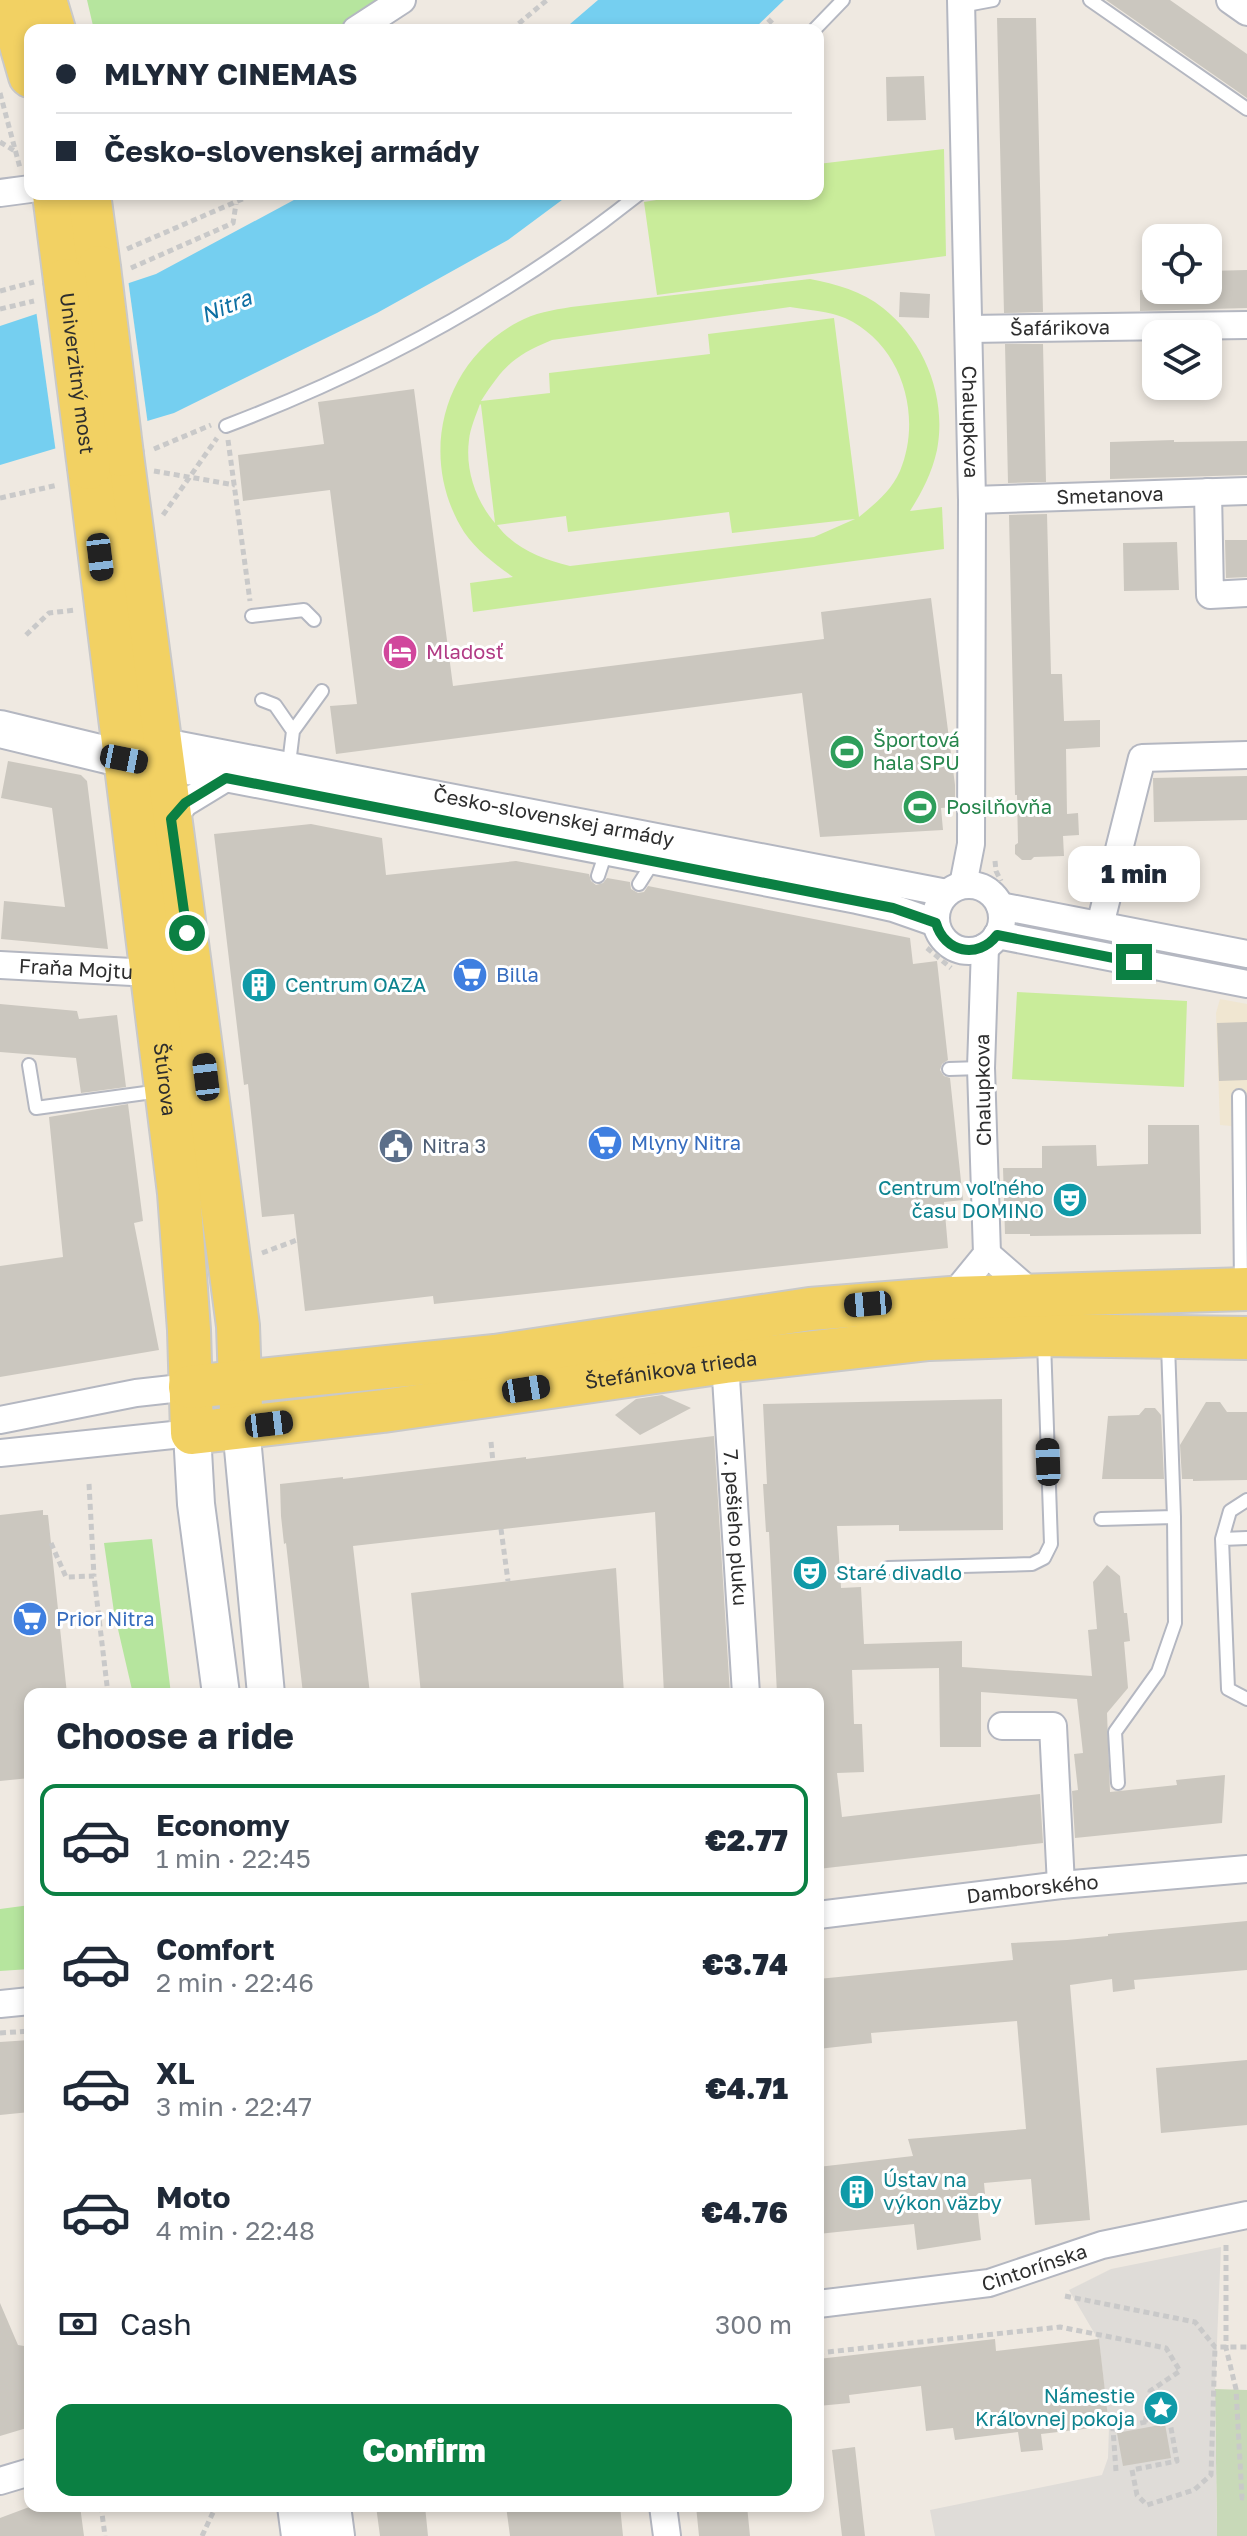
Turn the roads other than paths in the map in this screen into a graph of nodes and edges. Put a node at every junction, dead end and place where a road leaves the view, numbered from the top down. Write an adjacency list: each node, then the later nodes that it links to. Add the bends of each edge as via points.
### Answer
1 (8, 0): 13 (main road)
2 (45, 0): 10 (main road)
3 (402, 0): 11 (street)
4 (843, 0): 12 (lane)
5 (993, 0): 8 (lane)
6 (1090, 0): 14 (lane)
7 (1230, 0): 9 (street)
8 (961, 3): 22 (street, Chalupkova)
9 (1247, 12)
10 (52, 24)
11 (365, 24)
12 (820, 24)
13 (24, 55)
14 (1247, 109)
15 (24, 190): 16 (street)
16 (0, 193)
17 (56, 200): 20 (main road)
18 (88, 200): 20 (main road)
19 (631, 200): 23 (lane, via 534,272 421,338 299,399)
20 (80, 270): 24 (main road, Univerzitný most, bridge)
21 (1247, 325): 22 (street, Šafárikova)
22 (970, 329): 27 (street, Chalupkova)
23 (225, 423)
24 (113, 465): 36 (main road, Štúrova)
25 (1247, 491): 26 (street, Smetanova)
26 (1208, 492): 27 (street, Smetanova); 28 (street, via 1210,595)
27 (972, 500): 46 (street, Chalupkova, via 971,844)
28 (1247, 593)
29 (252, 616): 30 (lane, via 304,610)
30 (314, 620)
31 (322, 691): 35 (lane)
32 (262, 700): 35 (lane, via 275,705)
33 (0, 722): 36 (main road)
34 (0, 729): 36 (main road)
35 (293, 731): 38 (lane)
36 (142, 750): 38 (street, Česko-slovenskej armády); 39 (street, Česko-slovenskej armády); 40 (main road, Štúrova); 53 (main road, Štúrova)
37 (1247, 755): 48 (street, via 1142,758)
38 (289, 764): 41 (street, Česko-slovenskej armády)
39 (226, 778): 40 (street, via 185,803); 42 (street, Česko-slovenskej armády)
40 (171, 819): 70 (main road, Štúrova, via 238,1326)
41 (644, 834): 42 (lane); 46 (street, Česko-slovenskej armády)
42 (605, 850): 43 (street, Česko-slovenskej armády); 44 (lane)
43 (653, 862): 45 (lane); 47 (street, Česko-slovenskej armády, via 881,905)
44 (598, 876)
45 (639, 884)
46 (980, 892): 47 (street, via 940,901); 48 (street, Česko-slovenskej armády); 49 (street, via 1001,926)
47 (936, 923): 50 (street, via 943,939)
48 (1100, 925): 51 (street, Česko-slovenskej armády)
49 (991, 941): 50 (street, via 967,951); 54 (street); 55 (street, Chalupkova)
50 (958, 949): 55 (street, Chalupkova)
51 (1247, 954)
52 (0, 965): 53 (street, Fraňa Mojtu)
53 (151, 973): 59 (main road, Štúrova)
54 (1247, 984)
55 (983, 1014): 57 (street, Chalupkova)
56 (29, 1065): 59 (lane, via 36,1108)
57 (981, 1068): 58 (lane); 61 (street, Chalupkova)
58 (949, 1069)
59 (167, 1090): 71 (main road, Štúrova, via 181,1208)
60 (1239, 1096): 62 (lane)
61 (987, 1254): 63 (street); 64 (street)
62 (1244, 1289): 63 (main road, Štefánikova trieda)
63 (1034, 1295): 64 (main road, Štefánikova trieda)
64 (951, 1298): 65 (main road, Štefánikova trieda)
65 (722, 1320): 69 (main road); 70 (main road, Štefánikova trieda, via 495,1356)
66 (1043, 1335): 67 (main road, Štefánikova trieda); 69 (main road, Štefánikova trieda, via 929,1339); 81 (lane, via 1051,1544 1044,1558 1032,1564)
67 (1168, 1338): 68 (main road, Štefánikova trieda); 77 (lane)
68 (1247, 1338)
69 (725, 1362): 73 (main road, Štefánikova trieda); 84 (street, 7. pešieho pluku)
70 (240, 1382): 71 (main road, Štefánikova trieda); 73 (main road, Štúrova)
71 (190, 1387): 72 (street); 74 (main road, Štúrova)
72 (0, 1420)
73 (241, 1427): 74 (main road, Štefánikova trieda); 83 (main road)
74 (192, 1433): 75 (street, Štefánikova trieda); 82 (main road, Štúrova)
75 (0, 1453)
76 (1247, 1500): 80 (lane, via 1230,1511)
77 (1174, 1517): 78 (lane); 87 (lane, via 1175,1623 1158,1672 1115,1732)
78 (1101, 1519)
79 (1247, 1538): 80 (lane)
80 (1222, 1539): 85 (lane, via 1228,1689)
81 (888, 1568)
82 (220, 1688)
83 (265, 1688)
84 (746, 1688)
85 (1247, 1699)
86 (1002, 1726): 89 (street, via 1053,1726)
87 (1118, 1783)
88 (1247, 1869): 89 (street, Damborského)
89 (1061, 1885): 90 (street, Damborského)
90 (824, 1914)
91 (24, 2002): 92 (street)
92 (0, 2004)
93 (1247, 2215): 94 (street, Cintorínska, via 1102,2245 989,2283)
94 (824, 2303)
95 (24, 2474): 96 (street)
96 (0, 2481)
97 (297, 2512): 100 (main road)
98 (333, 2512): 101 (main road)
99 (664, 2512): 102 (street)
100 (300, 2536)
101 (336, 2536)
102 (667, 2536)

